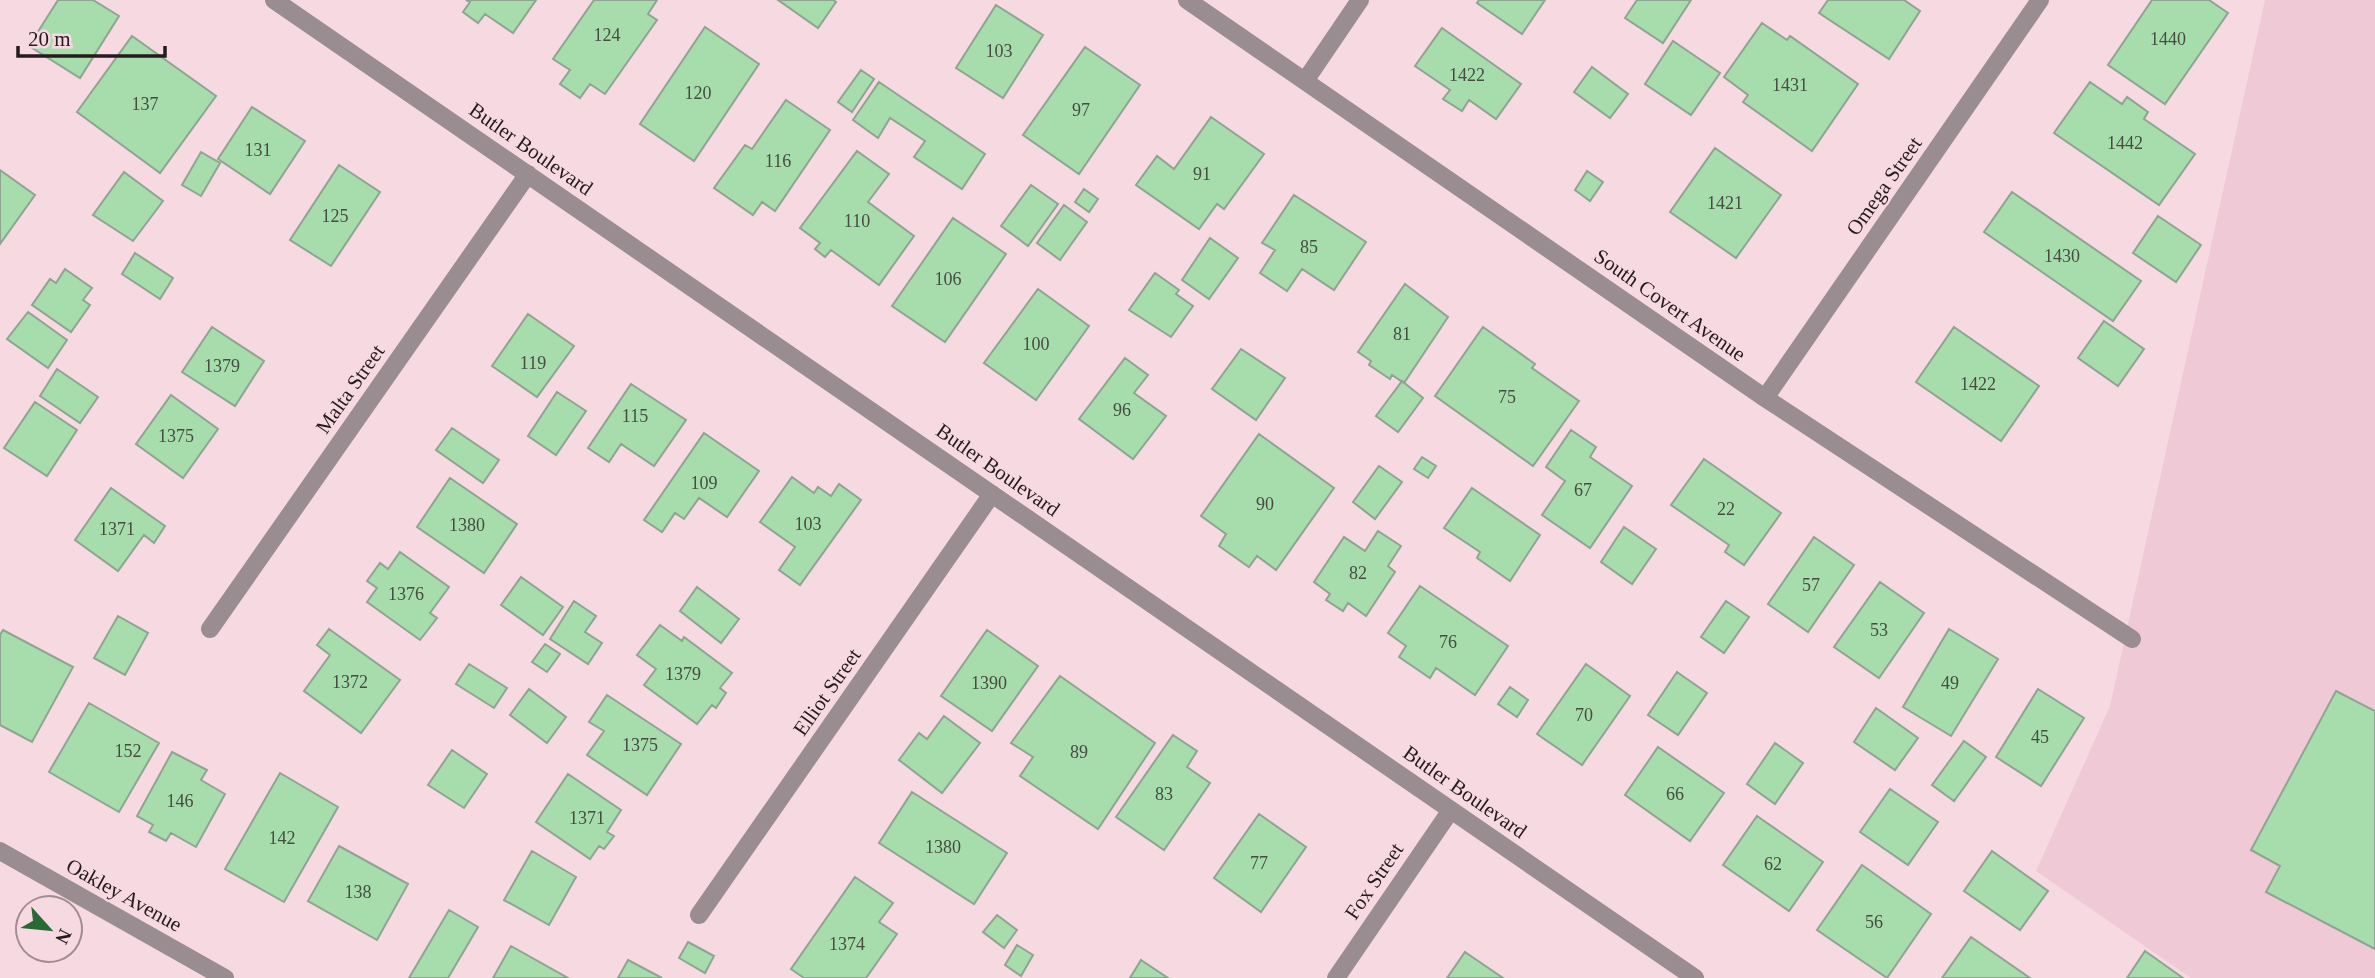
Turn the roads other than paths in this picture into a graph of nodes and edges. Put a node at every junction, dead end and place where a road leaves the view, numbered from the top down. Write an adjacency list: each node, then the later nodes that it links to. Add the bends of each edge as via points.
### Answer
1 (274, 0): 6 (street, Butler Boulevard)
2 (1187, 0): 5 (street, South Covert Avenue)
3 (1360, 0): 5 (street)
4 (2040, 0): 7 (street, Omega Street)
5 (1305, 81): 7 (street, South Covert Avenue)
6 (528, 174): 8 (street, Butler Boulevard); 9 (street, Malta Street)
7 (1765, 398): 10 (street, South Covert Avenue)
8 (992, 494): 11 (street, Butler Boulevard); 13 (street, Elliot Street)
9 (210, 629)
10 (2132, 639)
11 (1451, 810): 15 (street, Fox Street); 16 (street, Butler Boulevard)
12 (0, 851): 14 (street, Oakley Avenue)
13 (699, 915)
14 (225, 978)
15 (1336, 978)
16 (1695, 978)

